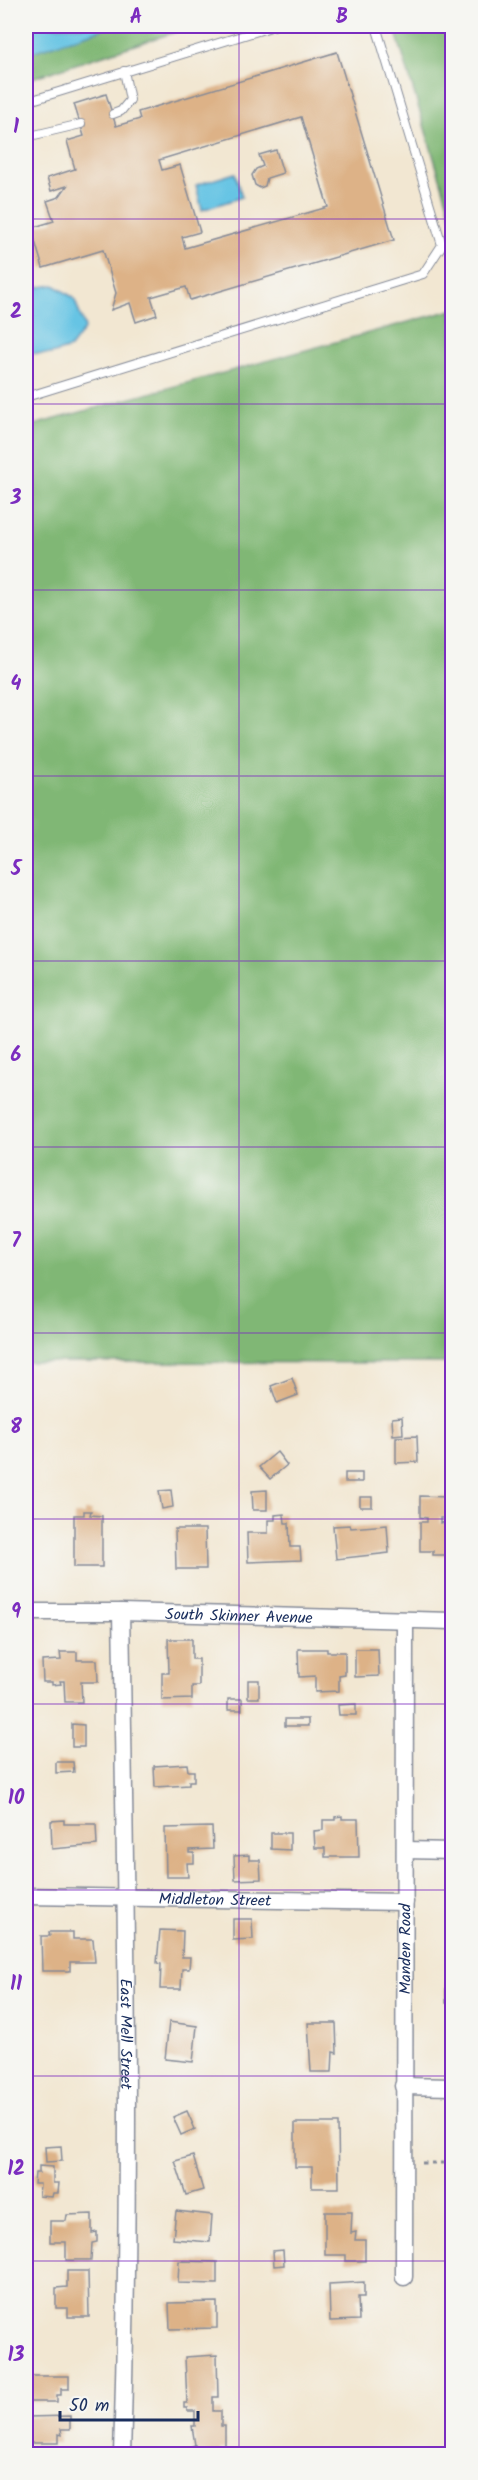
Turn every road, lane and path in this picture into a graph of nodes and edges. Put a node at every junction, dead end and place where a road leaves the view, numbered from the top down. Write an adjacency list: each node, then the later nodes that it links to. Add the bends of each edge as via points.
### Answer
1 (274, 26): 3 (lane)
2 (376, 26): 8 (lane, via 442,245 423,274)
3 (124, 71): 4 (lane); 5 (lane, via 130,100 121,111)
4 (26, 102)
5 (112, 114)
6 (81, 124): 7 (lane)
7 (26, 137)
8 (26, 397)
9 (26, 1612): 10 (street, South Skinner Avenue)
10 (121, 1612): 11 (street, South Skinner Avenue); 16 (street, East Mell Street)
11 (405, 1621): 12 (street, South Skinner Avenue); 13 (street, Manden Road)
12 (453, 1621)
13 (406, 1850): 14 (street); 17 (street, Manden Road)
14 (453, 1851)
15 (26, 1896): 16 (street, Middleton Street)
16 (126, 1897): 17 (street, Middleton Street); 23 (street, East Mell Street, via 126,2347)
17 (405, 1902): 18 (street, Manden Road)
18 (403, 2086): 19 (street); 21 (street, Manden Road)
19 (453, 2087)
20 (447, 2163): 21 (path)
21 (403, 2164): 22 (street, Manden Road)
22 (404, 2277)
23 (122, 2454)

